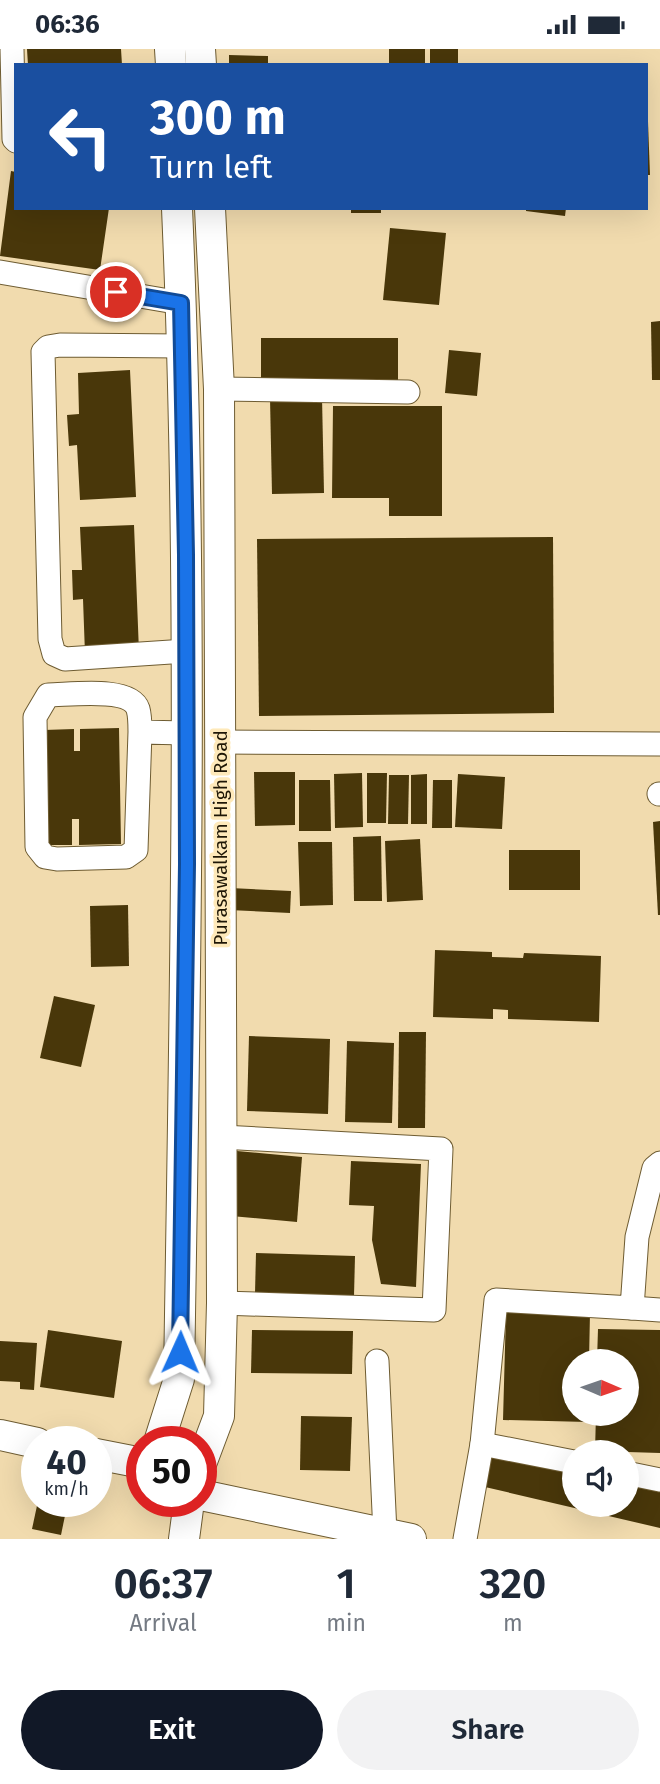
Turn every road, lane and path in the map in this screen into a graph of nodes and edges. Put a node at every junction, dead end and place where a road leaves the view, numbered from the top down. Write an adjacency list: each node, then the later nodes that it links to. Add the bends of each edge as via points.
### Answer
1 (12, 49): 2 (street)
2 (14, 139)
3 (177, 210): 6 (main road, Purasawalkam High Road)
4 (210, 210): 8 (main road, Purasawalkam High Road)
5 (0, 272): 6 (street)
6 (181, 303): 7 (main road, Purasawalkam High Road)
7 (182, 345): 10 (main road, Purasawalkam High Road); 10 (street, via 60,345 43,352 54,654 65,659)
8 (219, 389): 9 (street); 13 (main road, Purasawalkam High Road)
9 (408, 392)
10 (186, 651): 12 (main road, Purasawalkam High Road)
11 (140, 732): 11 (street, via 136,849 126,857 45,857 37,847 36,716 48,695 118,694 138,708); 12 (street)
12 (187, 733): 21 (main road, Purasawalkam High Road, via 179,1379)
13 (219, 742): 14 (street); 15 (main road, Purasawalkam High Road)
14 (651, 744)
15 (222, 1137): 17 (main road, Purasawalkam High Road); 17 (street, via 441,1149 434,1310)
16 (660, 1163): 18 (street, via 654,1168 637,1237)
17 (222, 1303): 22 (main road, Purasawalkam High Road)
18 (632, 1308): 19 (street); 25 (street, via 496,1300)
19 (660, 1310)
20 (377, 1361): 31 (street)
21 (164, 1426)
22 (215, 1426)
23 (0, 1436): 24 (main road)
24 (21, 1440)
25 (482, 1444): 26 (street); 33 (street)
26 (562, 1460)
27 (639, 1476): 28 (street)
28 (660, 1480)
29 (217, 1499): 31 (main road)
30 (187, 1517): 32 (main road)
31 (398, 1536)
32 (184, 1539)
33 (465, 1539)

